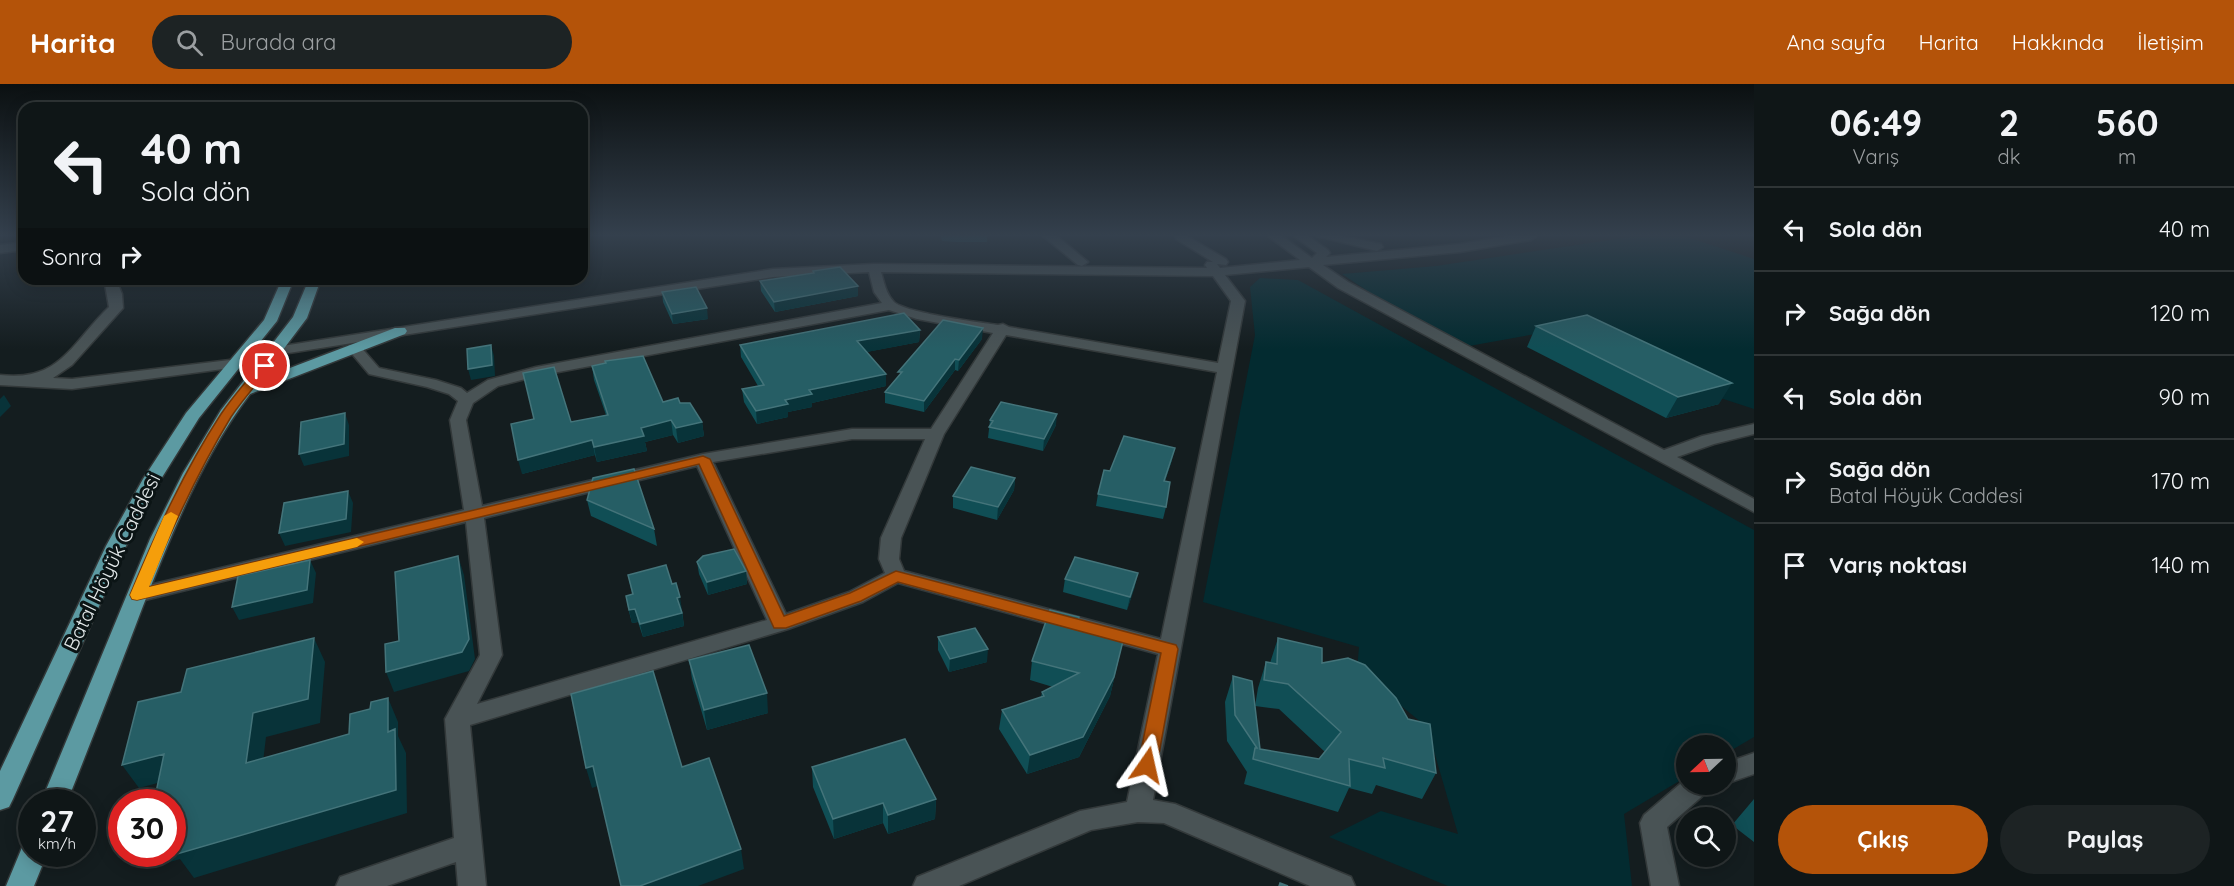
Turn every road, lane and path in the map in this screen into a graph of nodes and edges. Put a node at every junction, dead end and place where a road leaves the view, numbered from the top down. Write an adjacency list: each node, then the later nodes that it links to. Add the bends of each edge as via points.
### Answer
1 (720, 273): 12 (street)
2 (771, 273): 11 (street)
3 (876, 273): 9 (street)
4 (1221, 273): 15 (street, via 1238,301)
5 (1332, 273): 22 (street, via 1343,285)
6 (112, 285): 17 (street, via 116,308 99,322 76,355 60,368)
7 (285, 285): 14 (main road, Batal Höyük Caddesi, via 270,321)
8 (313, 285): 12 (main road, Batal Höyük Caddesi, via 300,318)
9 (890, 306): 10 (street, via 917,315); 19 (street, via 536,372 493,383)
10 (1003, 328): 15 (street); 21 (street)
11 (400, 331): 12 (street); 13 (main road)
12 (281, 344): 14 (street); 18 (main road, Batal Höyük Caddesi)
13 (354, 348): 18 (main road); 19 (street, via 374,371 430,383 454,391)
14 (242, 357): 17 (street, via 72,384); 35 (main road, Batal Höyük Caddesi, via 192,416 152,478 116,546)
15 (1225, 369): 29 (street)
16 (0, 380): 17 (street)
17 (29, 381)
18 (245, 391): 27 (main road, Batal Höyük Caddesi, via 227,413 192,473)
19 (466, 400): 25 (street, via 458,420)
20 (1754, 429): 22 (street)
21 (936, 434): 23 (street, via 852,434); 26 (street, via 891,538 888,559)
22 (1662, 457): 24 (street)
23 (703, 459): 25 (street); 28 (street)
24 (1754, 506)
25 (474, 514): 27 (street); 30 (street, via 491,655)
26 (896, 576): 28 (street, via 856,597); 29 (street)
27 (137, 595): 33 (main road, Batal Höyük Caddesi)
28 (780, 624): 30 (street)
29 (1170, 649): 36 (street)
30 (457, 719): 37 (street)
31 (1754, 763): 32 (street)
32 (1736, 770)
33 (59, 789)
34 (1685, 795): 44 (street, via 1653,823)
35 (0, 799)
36 (1138, 811): 42 (street, via 1089,819); 43 (street, via 1166,812)
37 (469, 845): 40 (street); 41 (street)
38 (28, 867): 39 (main road)
39 (20, 886)
40 (350, 886)
41 (472, 886)
42 (927, 886)
43 (1341, 886)
44 (1665, 886)

